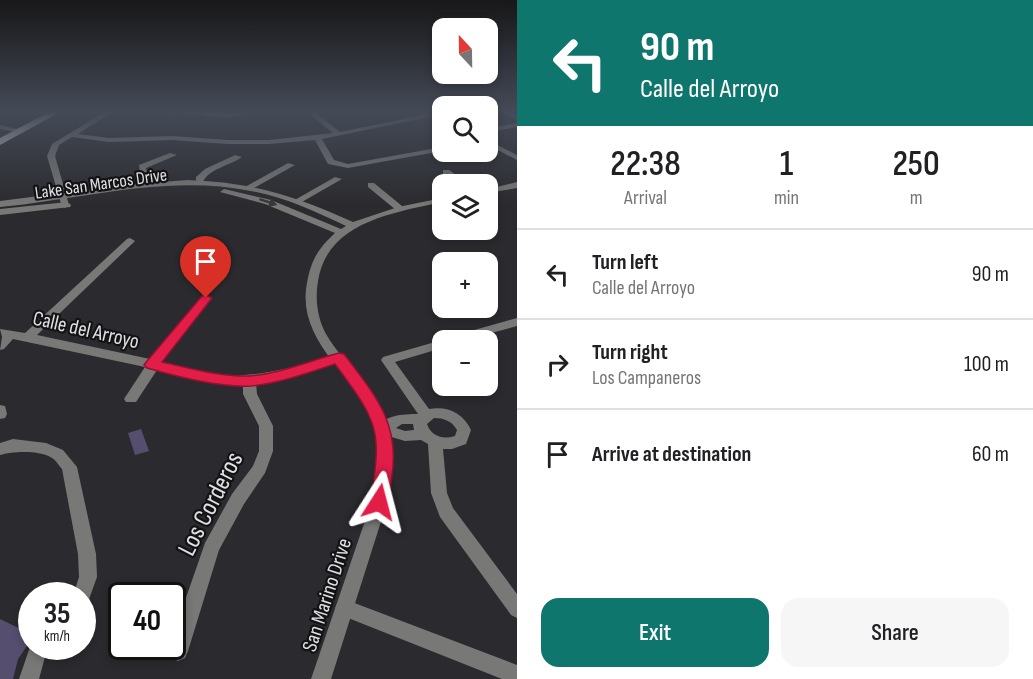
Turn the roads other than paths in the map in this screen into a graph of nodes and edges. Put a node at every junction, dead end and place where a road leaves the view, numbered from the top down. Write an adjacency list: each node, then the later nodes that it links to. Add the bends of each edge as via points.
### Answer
1 (59, 143): 18 (street, via 51,156)
2 (321, 143): 4 (street, via 331,162 348,166)
3 (498, 148): 7 (street)
4 (432, 151)
5 (173, 155): 13 (street, via 142,167)
6 (238, 157): 12 (street, via 208,171)
7 (517, 158)
8 (291, 165): 16 (street)
9 (446, 172): 10 (street)
10 (449, 174)
11 (338, 179): 19 (street)
12 (200, 182): 13 (street, Lake San Marcos Drive); 16 (street, Lake San Marcos Drive)
13 (146, 184): 18 (street, Lake San Marcos Drive)
14 (371, 185): 22 (street)
15 (517, 185): 17 (street)
16 (249, 188): 19 (street, Lake San Marcos Drive)
17 (498, 189)
18 (64, 201): 21 (street, Lake San Marcos Drive); 23 (street, Lake San Marcos Drive); 24 (street, Lake San Marcos Drive, one-way to 24, via 209,190 268,202)
19 (297, 201): 24 (street, Lake San Marcos Drive)
20 (432, 202): 22 (street, San Marino Drive)
21 (0, 204)
22 (399, 208): 24 (street, San Marino Drive)
23 (0, 212)
24 (348, 229): 33 (street, San Marino Drive, via 335,238 316,263 311,284 314,321)
25 (130, 241): 30 (street)
26 (206, 298): 34 (street)
27 (517, 322): 28 (street)
28 (489, 330)
29 (5, 334): 30 (street, Calle del Arroyo); 31 (street)
30 (28, 337): 34 (street, Calle del Arroyo)
31 (0, 346)
32 (432, 347): 37 (street, via 387,360)
33 (339, 358): 35 (street, Calle del Arroyo); 38 (street, San Marino Drive, via 372,402)
34 (152, 365): 35 (street, Calle del Arroyo); 36 (street)
35 (249, 381): 44 (street, Los Corderos, via 250,394 266,426 266,451 260,469 211,548)
36 (131, 399)
37 (424, 417): 38 (street, via 400,419); 39 (street, via 421,429); 39 (street, via 445,413 458,420 464,430 456,443)
38 (383, 429): 39 (street); 42 (street, San Marino Drive, via 386,458 379,502)
39 (430, 438): 43 (street, via 446,512)
40 (0, 449): 41 (street, via 13,445 46,449 58,454 69,467 87,554)
41 (86, 582)
42 (344, 608): 46 (street); 49 (street, San Marino Drive)
43 (517, 609)
44 (186, 626)
45 (35, 660): 48 (street)
46 (494, 673): 47 (street)
47 (517, 675)
48 (29, 679)
49 (321, 679)

